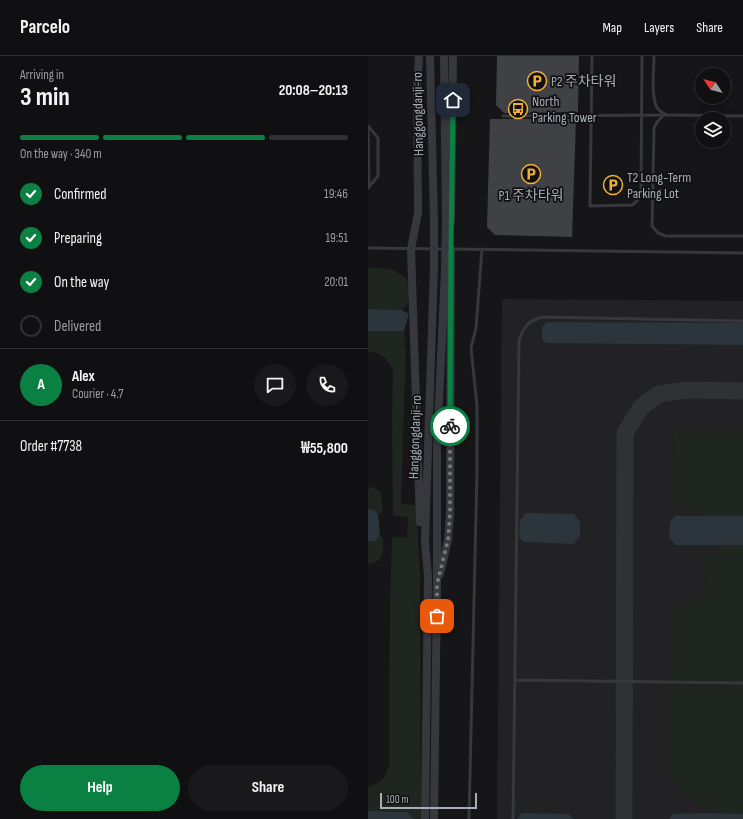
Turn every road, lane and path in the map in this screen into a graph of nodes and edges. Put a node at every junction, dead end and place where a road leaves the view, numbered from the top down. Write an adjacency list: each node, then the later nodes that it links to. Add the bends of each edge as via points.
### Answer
1 (419, 56): 17 (street, via 418,213)
2 (430, 56): 22 (street, Hanggongdanji-ro, via 434,267)
3 (444, 56): 23 (street, Hanggongdanji-ro, via 446,222 437,445)
4 (453, 56): 18 (street)
5 (592, 56): 11 (lane)
6 (642, 56): 8 (lane)
7 (654, 56): 9 (lane, via 654,102 658,110)
8 (642, 115): 9 (lane); 11 (lane); 11 (lane, via 641,194 638,201 632,205 590,206)
9 (667, 115): 12 (lane); 15 (lane, via 662,116 654,128 652,226 658,233 666,236)
10 (503, 116): 11 (lane)
11 (591, 116)
12 (743, 116)
13 (368, 126): 14 (lane); 14 (lane, via 378,138 378,176)
14 (368, 187)
15 (743, 236)
16 (368, 248): 17 (lane)
17 (411, 248): 18 (lane); 22 (street)
18 (451, 249): 19 (lane); 23 (street, via 450,513 448,540)
19 (482, 249): 20 (lane); 28 (lane, via 476,328 471,348 477,406 477,470)
20 (743, 253)
21 (743, 321): 24 (lane, via 543,317 536,318 524,328 519,341)
22 (423, 509): 26 (street, Hanggongdanji-ro, via 423,543 428,576)
23 (437, 584): 27 (street, Hanggongdanji-ro)
24 (515, 680): 25 (lane); 29 (lane)
25 (743, 683)
26 (425, 819)
27 (434, 819)
28 (469, 819)
29 (513, 819)

